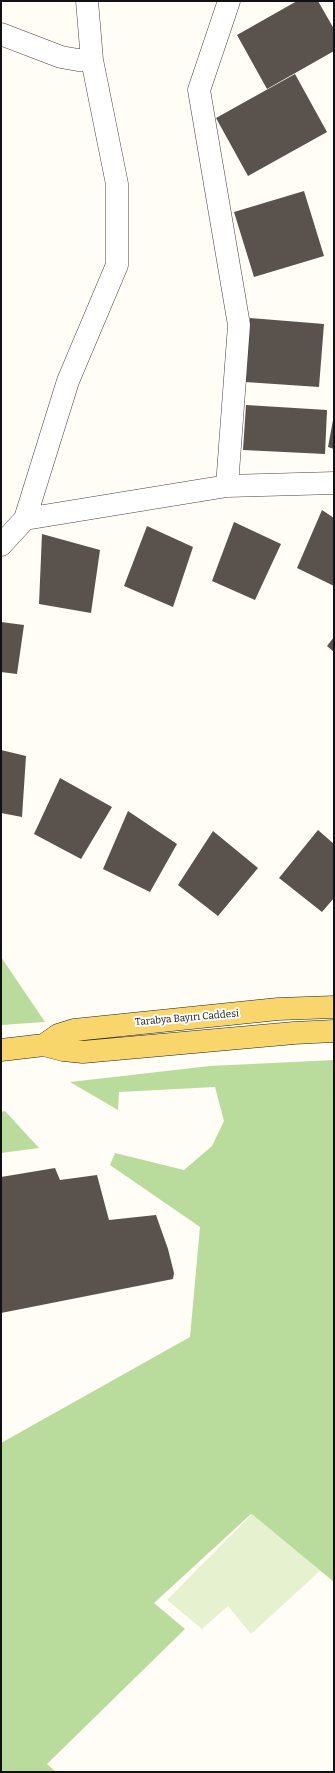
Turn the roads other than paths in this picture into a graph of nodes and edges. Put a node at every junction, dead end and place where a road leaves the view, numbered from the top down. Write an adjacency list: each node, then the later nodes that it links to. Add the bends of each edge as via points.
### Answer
1 (87, 1): 4 (street)
2 (228, 1): 6 (street, via 199,90 239,325)
3 (1, 34): 4 (street, via 61,57)
4 (92, 60): 7 (street, via 117,184 117,265 68,381)
5 (334, 483): 6 (street)
6 (227, 486): 7 (street)
7 (25, 518): 8 (street)
8 (4, 538)
9 (334, 1007): 11 (main road, Tarabya Bayırı Caddesi, via 278,1009 74,1030 58,1035)
10 (334, 1031): 11 (main road, Tarabya Bayırı Caddesi, via 82,1052)
11 (44, 1045): 12 (main road, Tarabya Bayırı Caddesi)
12 (1, 1050)

